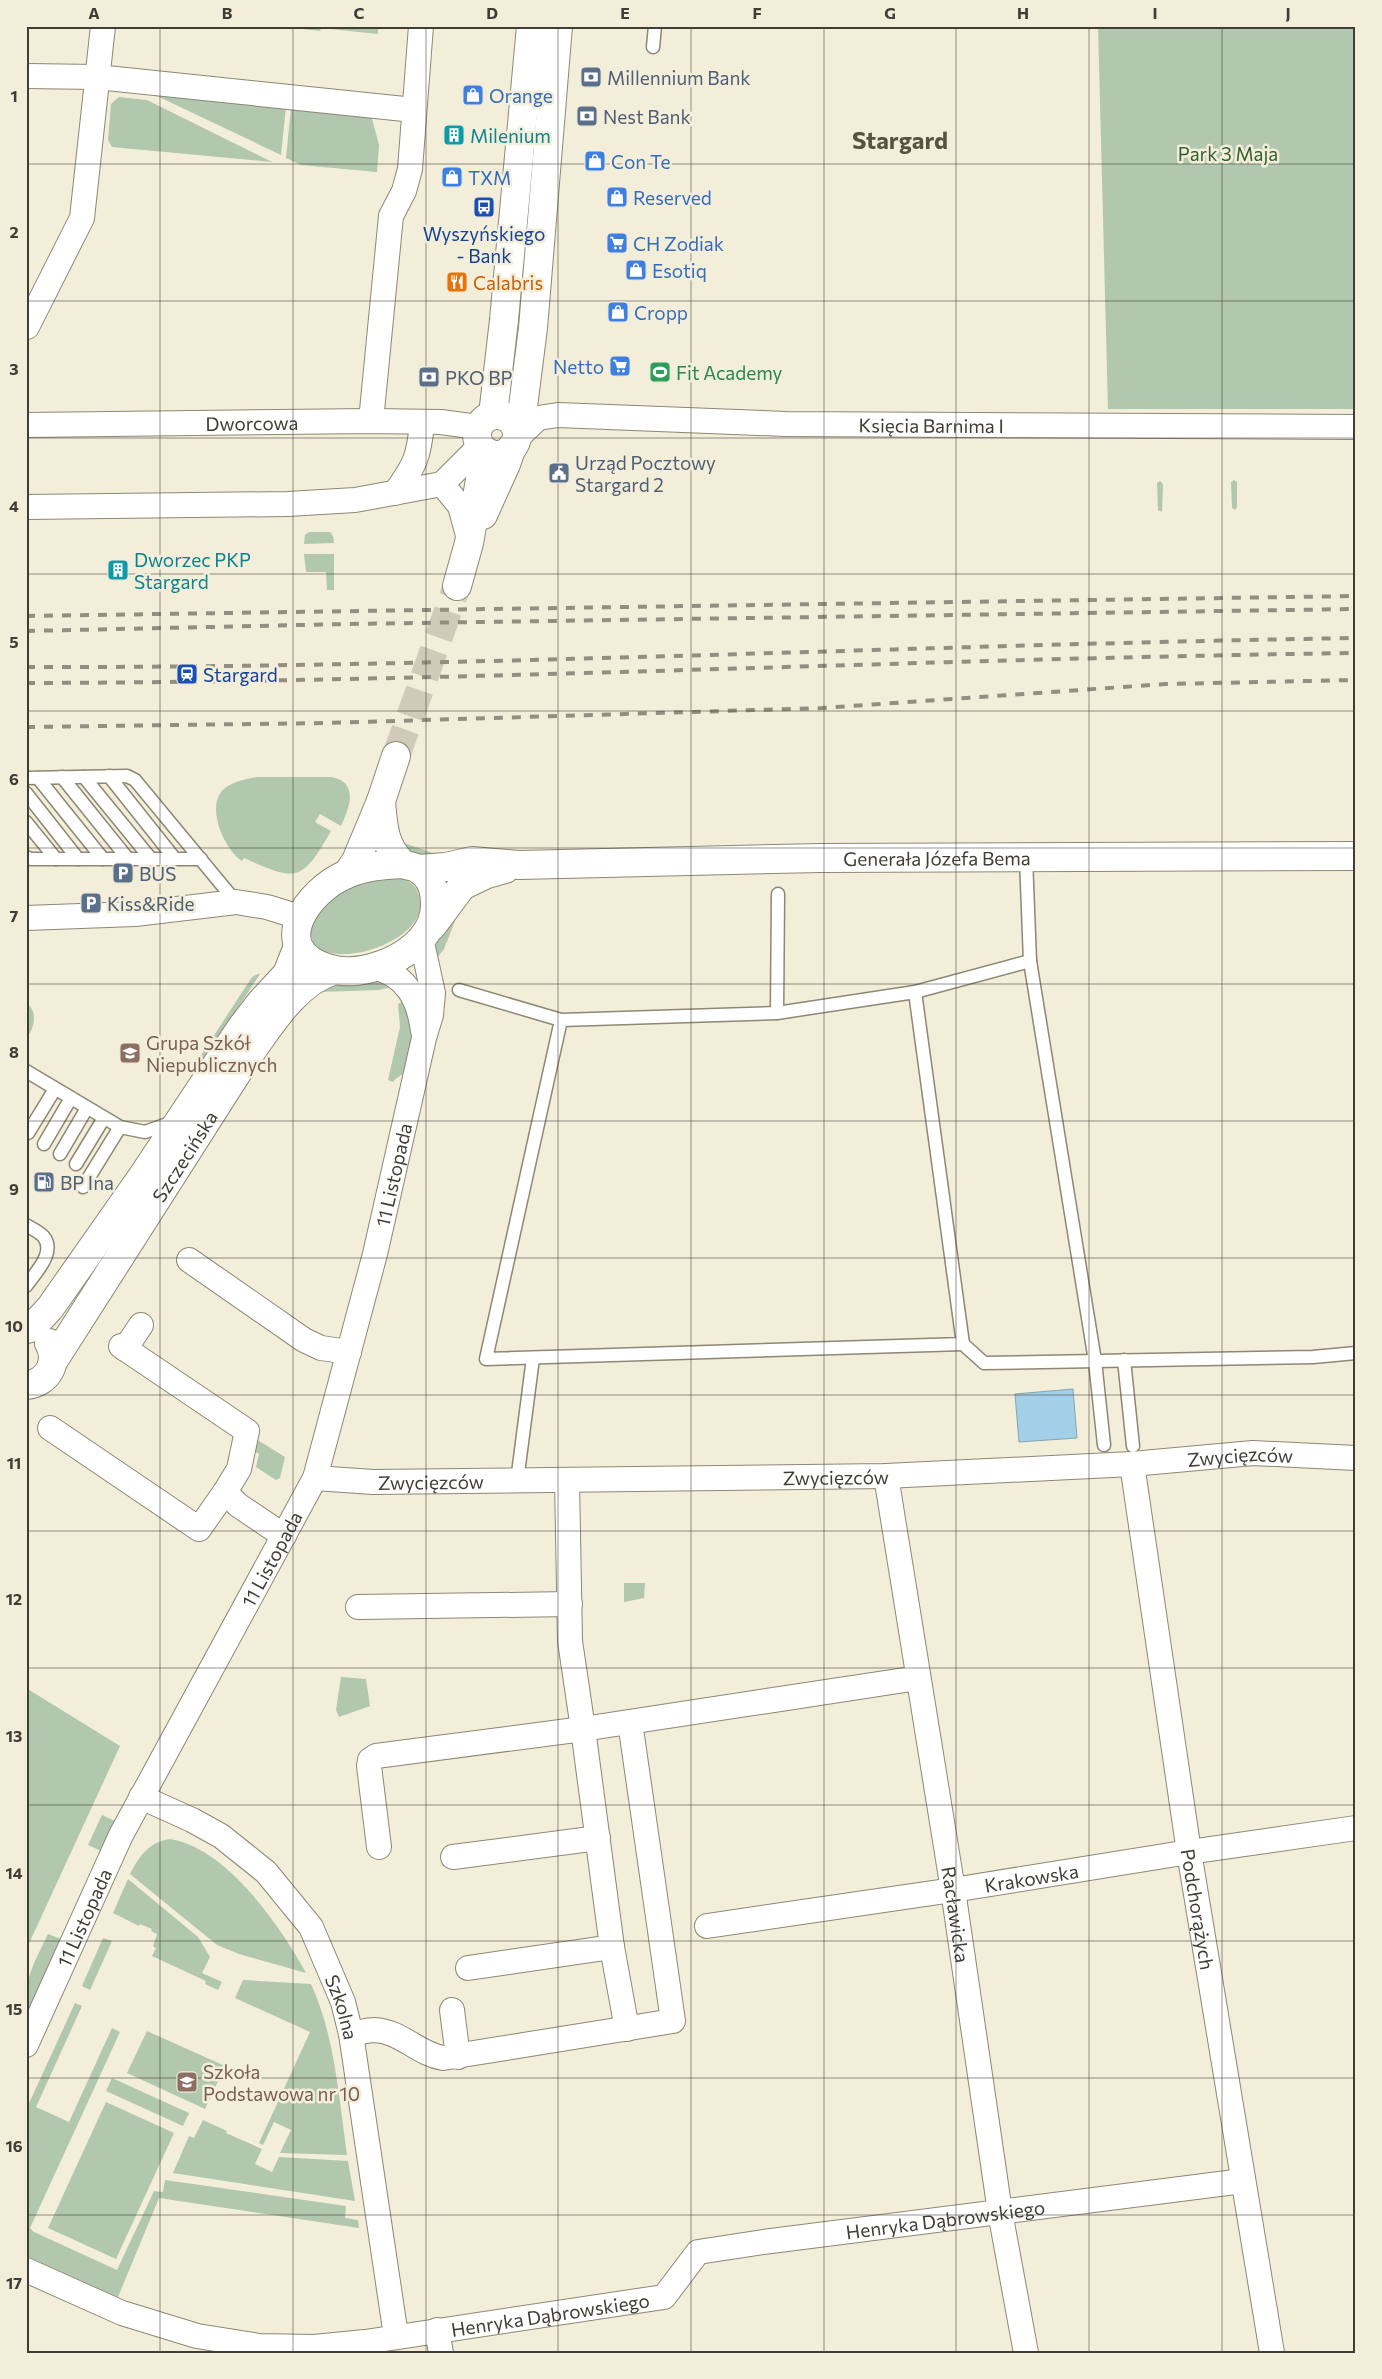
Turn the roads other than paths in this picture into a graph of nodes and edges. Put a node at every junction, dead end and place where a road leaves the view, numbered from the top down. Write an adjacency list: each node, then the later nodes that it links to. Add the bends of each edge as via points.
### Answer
1 (103, 26): 8 (street)
2 (421, 26): 9 (street)
3 (531, 26): 15 (main road, via 504,320)
4 (558, 26): 16 (main road, via 533,328 521,422)
5 (655, 26): 6 (lane)
6 (653, 47)
7 (26, 76): 8 (street)
8 (97, 76): 9 (street); 10 (street, via 82,218)
9 (414, 110): 11 (street, via 410,169 391,216)
10 (27, 327)
11 (371, 421): 12 (street, Dworcowa); 13 (street, Dworcowa)
12 (422, 423): 15 (street, Dworcowa, via 441,422); 18 (street, via 420,450 412,470)
13 (26, 425)
14 (1356, 427): 16 (street, Księcia Barnima I, via 786,424 558,415 538,418)
15 (484, 435): 16 (main road, via 497,455); 16 (main road, via 500,415 511,420); 17 (street); 20 (main road)
16 (515, 440): 20 (main road)
17 (442, 484): 18 (street); 20 (street, via 460,506)
18 (395, 493): 19 (street, via 355,500 288,504)
19 (26, 507)
20 (469, 543): 21 (main road)
21 (457, 586)
22 (396, 756): 28 (main road)
23 (108, 776): 25 (lane); 38 (lane); 39 (lane, via 127,776 135,780)
24 (62, 777): 25 (lane); 26 (lane); 36 (lane)
25 (84, 777): 37 (lane)
26 (32, 778): 35 (lane)
27 (26, 793): 34 (lane)
28 (381, 802): 41 (main road, via 385,837 394,856); 42 (main road, via 356,861)
29 (26, 822): 33 (lane)
30 (1356, 856): 32 (main road, Generała Józefa Bema)
31 (26, 857): 33 (lane)
32 (1026, 858): 40 (main road, Generała Józefa Bema, via 820,858); 49 (lane)
33 (56, 859): 34 (lane)
34 (78, 859): 35 (lane)
35 (103, 859): 36 (lane)
36 (128, 859): 37 (lane)
37 (152, 859): 38 (lane)
38 (175, 859): 39 (lane)
39 (201, 859): 44 (lane)
40 (519, 865): 41 (main road, Generała Józefa Bema, via 472,861 437,868); 47 (main road, Generała Józefa Bema, via 487,874 462,886)
41 (410, 867): 42 (main road, via 368,867); 47 (main road, via 428,878 434,894 435,910)
42 (347, 874): 45 (main road, via 314,897)
43 (778, 894): 54 (lane)
44 (236, 902): 45 (street); 46 (street, via 135,914)
45 (299, 917): 48 (main road)
46 (26, 918)
47 (425, 934): 50 (main road, via 400,955); 56 (street, 11 Listopada, via 433,993 431,1016)
48 (298, 946): 51 (main road, via 315,964); 62 (main road, Szczecińska, via 287,974 260,1002)
49 (1030, 961): 53 (lane); 80 (lane)
50 (373, 968): 51 (main road); 56 (street, 11 Listopada, via 385,970 401,980 414,995)
51 (334, 970): 78 (main road, Szczecińska, via 307,985 246,1059)
52 (459, 990): 55 (lane)
53 (915, 992): 54 (lane); 74 (lane)
54 (777, 1013): 55 (lane)
55 (562, 1020): 77 (lane, via 486,1359)
56 (424, 1038): 75 (street, 11 Listopada, via 375,1254)
57 (26, 1071): 58 (lane)
58 (55, 1089): 59 (lane); 64 (lane)
59 (71, 1098): 60 (lane); 65 (lane)
60 (87, 1108): 61 (lane); 66 (lane)
61 (104, 1118): 63 (lane); 67 (lane)
62 (180, 1118): 63 (lane, via 150,1131); 73 (main road, Szczecińska, via 54,1303)
63 (120, 1128): 68 (lane)
64 (28, 1133)
65 (44, 1144)
66 (60, 1154)
67 (76, 1164)
68 (83, 1187)
69 (26, 1225): 71 (lane, via 43,1236 48,1245 46,1257)
70 (189, 1260): 75 (street, via 304,1340 321,1348)
71 (26, 1286)
72 (141, 1325): 90 (street, via 123,1348 247,1431 239,1469)
73 (27, 1329): 78 (main road, via 44,1336)
74 (962, 1344): 77 (lane); 80 (lane, via 984,1364)
75 (349, 1352): 87 (street, 11 Listopada)
76 (1356, 1353): 79 (lane, via 1313,1357)
77 (532, 1358): 89 (lane)
78 (54, 1360): 81 (main road, Szczecińska, via 46,1376)
79 (1124, 1360): 80 (lane); 84 (lane)
80 (1095, 1361): 83 (lane)
81 (28, 1386)
82 (50, 1428): 90 (street, via 199,1529)
83 (1104, 1445)
84 (1133, 1455): 85 (street, Zwycięzców, via 1253,1453); 86 (street, Zwycięzców); 101 (street, Podchorążych)
85 (1356, 1458)
86 (886, 1476): 88 (street, Zwycięzców); 94 (street, Racławicka)
87 (316, 1478): 89 (street, Zwycięzców, via 366,1482); 91 (street, 11 Listopada)
88 (567, 1480): 89 (street, Zwycięzców); 92 (street)
89 (517, 1481)
90 (225, 1492): 91 (street, via 238,1505)
91 (284, 1536): 97 (street, 11 Listopada)
92 (570, 1604): 93 (street); 96 (street, via 570,1641)
93 (358, 1607)
94 (918, 1678): 95 (street); 103 (street, Racławicka)
95 (630, 1722): 96 (street); 108 (street, via 673,2021)
96 (583, 1729): 99 (street); 100 (street, via 376,1756 370,1760 369,1766)
97 (141, 1797): 109 (street, Szkolna, via 221,1836 266,1872 311,1927 343,2002); 110 (street, 11 Listopada)
98 (1356, 1828): 101 (street, Krakowska)
99 (598, 1838): 102 (street); 105 (street)
100 (379, 1847)
101 (1189, 1852): 103 (street, Krakowska); 112 (street, Podchorążych)
102 (452, 1857)
103 (953, 1890): 104 (street, Krakowska); 113 (street, Racławicka)
104 (707, 1926)
105 (612, 1946): 106 (street); 108 (street)
106 (468, 1968)
107 (452, 2010): 111 (street)
108 (627, 2029): 111 (street)
109 (351, 2034): 111 (street, via 384,2031 434,2056); 116 (street, Szkolna)
110 (26, 2045)
111 (458, 2057)
112 (1243, 2181): 113 (street, Henryka Dąbrowskiego); 119 (street, Podchorążych)
113 (1000, 2212): 115 (street, Henryka Dąbrowskiego, via 698,2252 664,2297); 118 (street, Racławicka)
114 (26, 2270): 116 (street, Henryka Dąbrowskiego, via 122,2313 197,2336 259,2346 314,2347)
115 (438, 2330): 116 (street, Henryka Dąbrowskiego); 117 (street)
116 (396, 2336)
117 (441, 2353)
118 (1026, 2353)
119 (1272, 2353)

